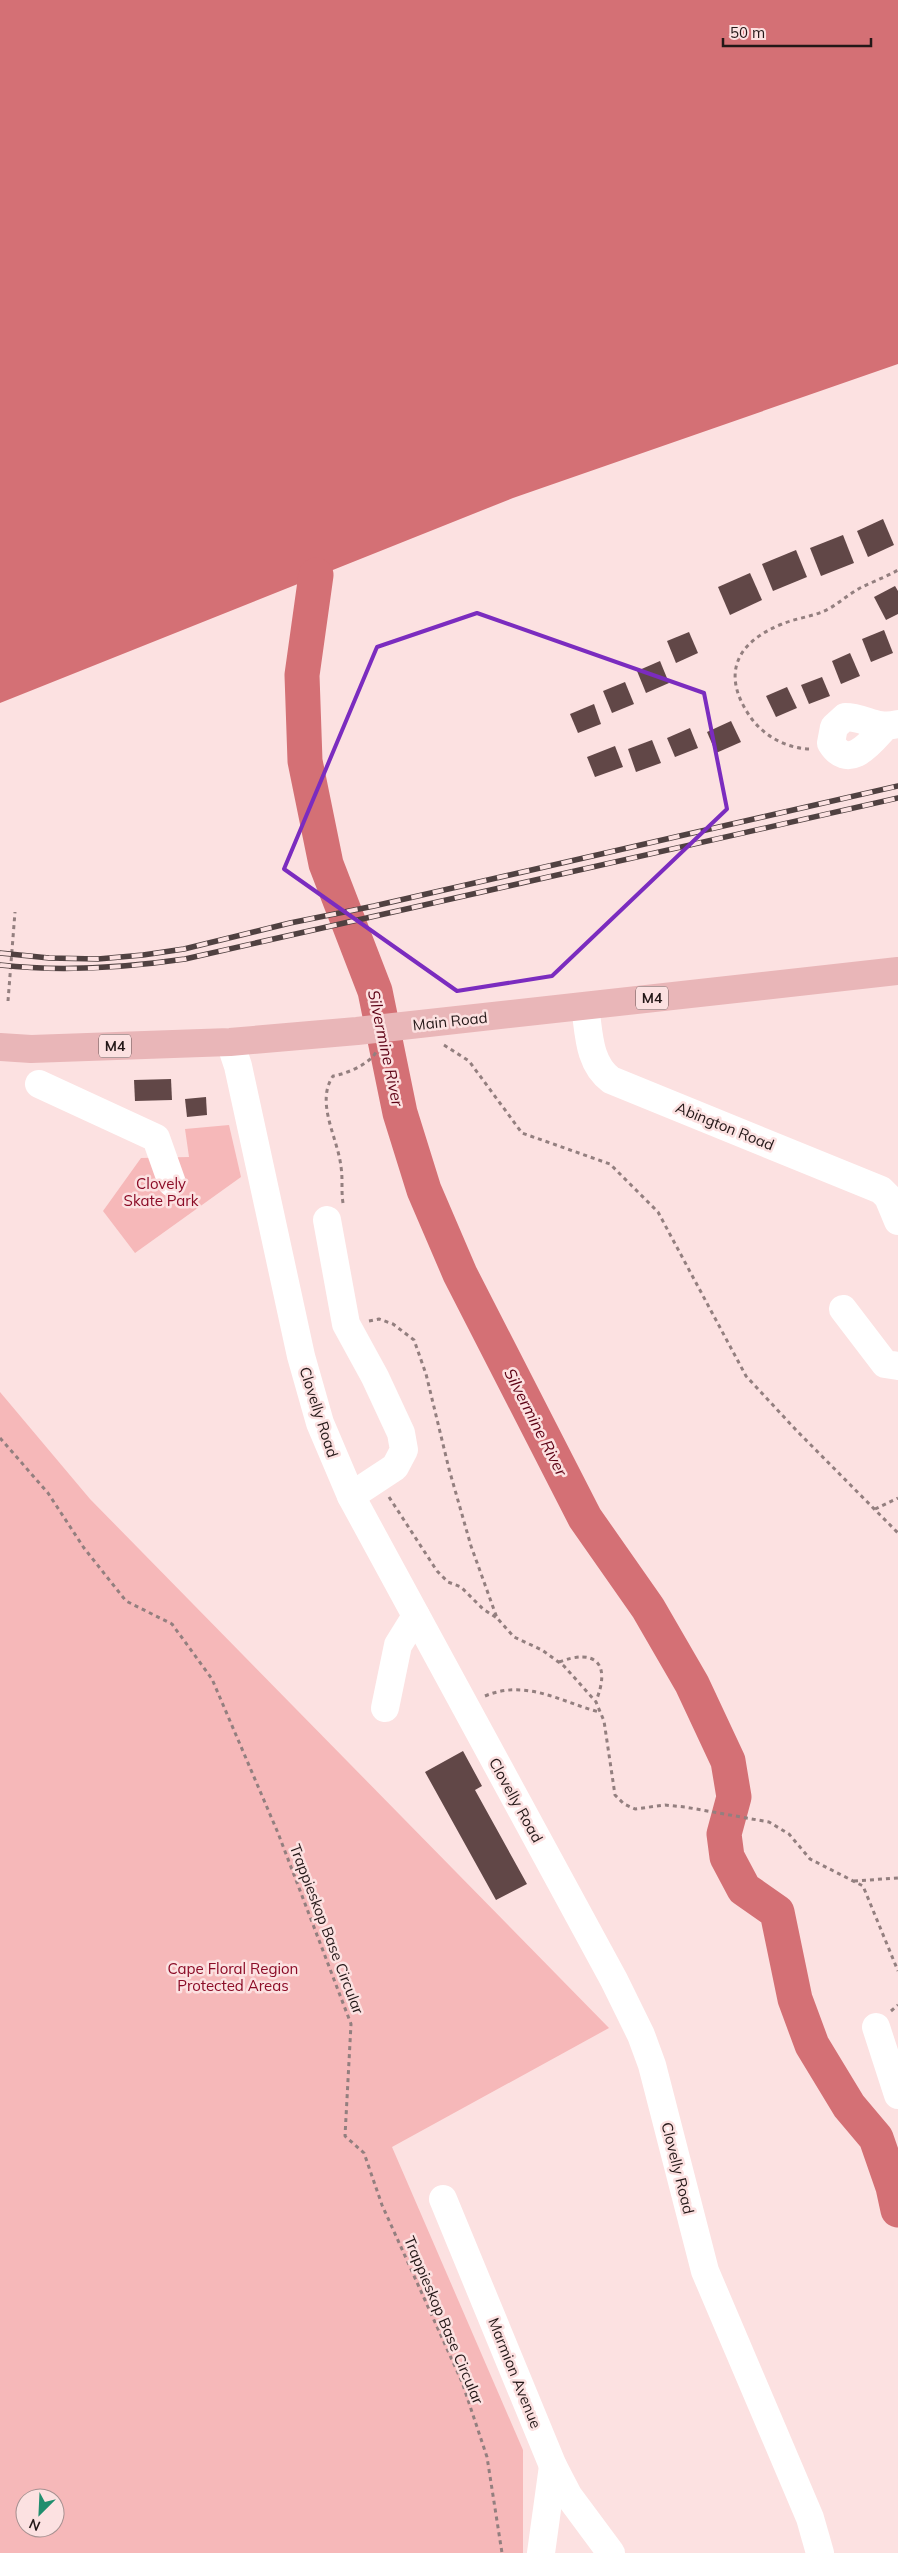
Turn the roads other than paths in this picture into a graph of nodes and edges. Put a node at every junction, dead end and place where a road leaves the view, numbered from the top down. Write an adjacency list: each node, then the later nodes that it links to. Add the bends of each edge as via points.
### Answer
1 (891, 726): 2 (street, via 862,751 852,755 839,752)
2 (831, 744)
3 (898, 971): 4 (main road, Main Road / M4)
4 (585, 1006): 5 (main road, Main Road / M4); 10 (street, Abington Road, via 594,1059 611,1080 881,1190 888,1197)
5 (230, 1042): 6 (main road, Main Road / M4, via 31,1049); 13 (street, Clovelly Road, via 238,1066 301,1356 320,1423)
6 (0, 1047)
7 (39, 1084): 8 (street, via 156,1138)
8 (172, 1183)
9 (336, 1214): 13 (street, via 375,1378 401,1434 404,1450 395,1467)
10 (898, 1221)
11 (843, 1309): 12 (street, via 884,1364)
12 (898, 1366)
13 (351, 1496): 14 (street, Clovelly Road)
14 (416, 1616): 15 (street, via 398,1645); 22 (street, Clovelly Road, via 642,2036 656,2078 705,2271 810,2518)
15 (385, 1708)
16 (876, 2027): 17 (street)
17 (898, 2095)
18 (443, 2199): 19 (street, Marmion Avenue)
19 (553, 2466): 20 (street); 21 (street, Marmion Avenue, via 568,2495)
20 (541, 2553)
21 (611, 2553)
22 (820, 2553)

